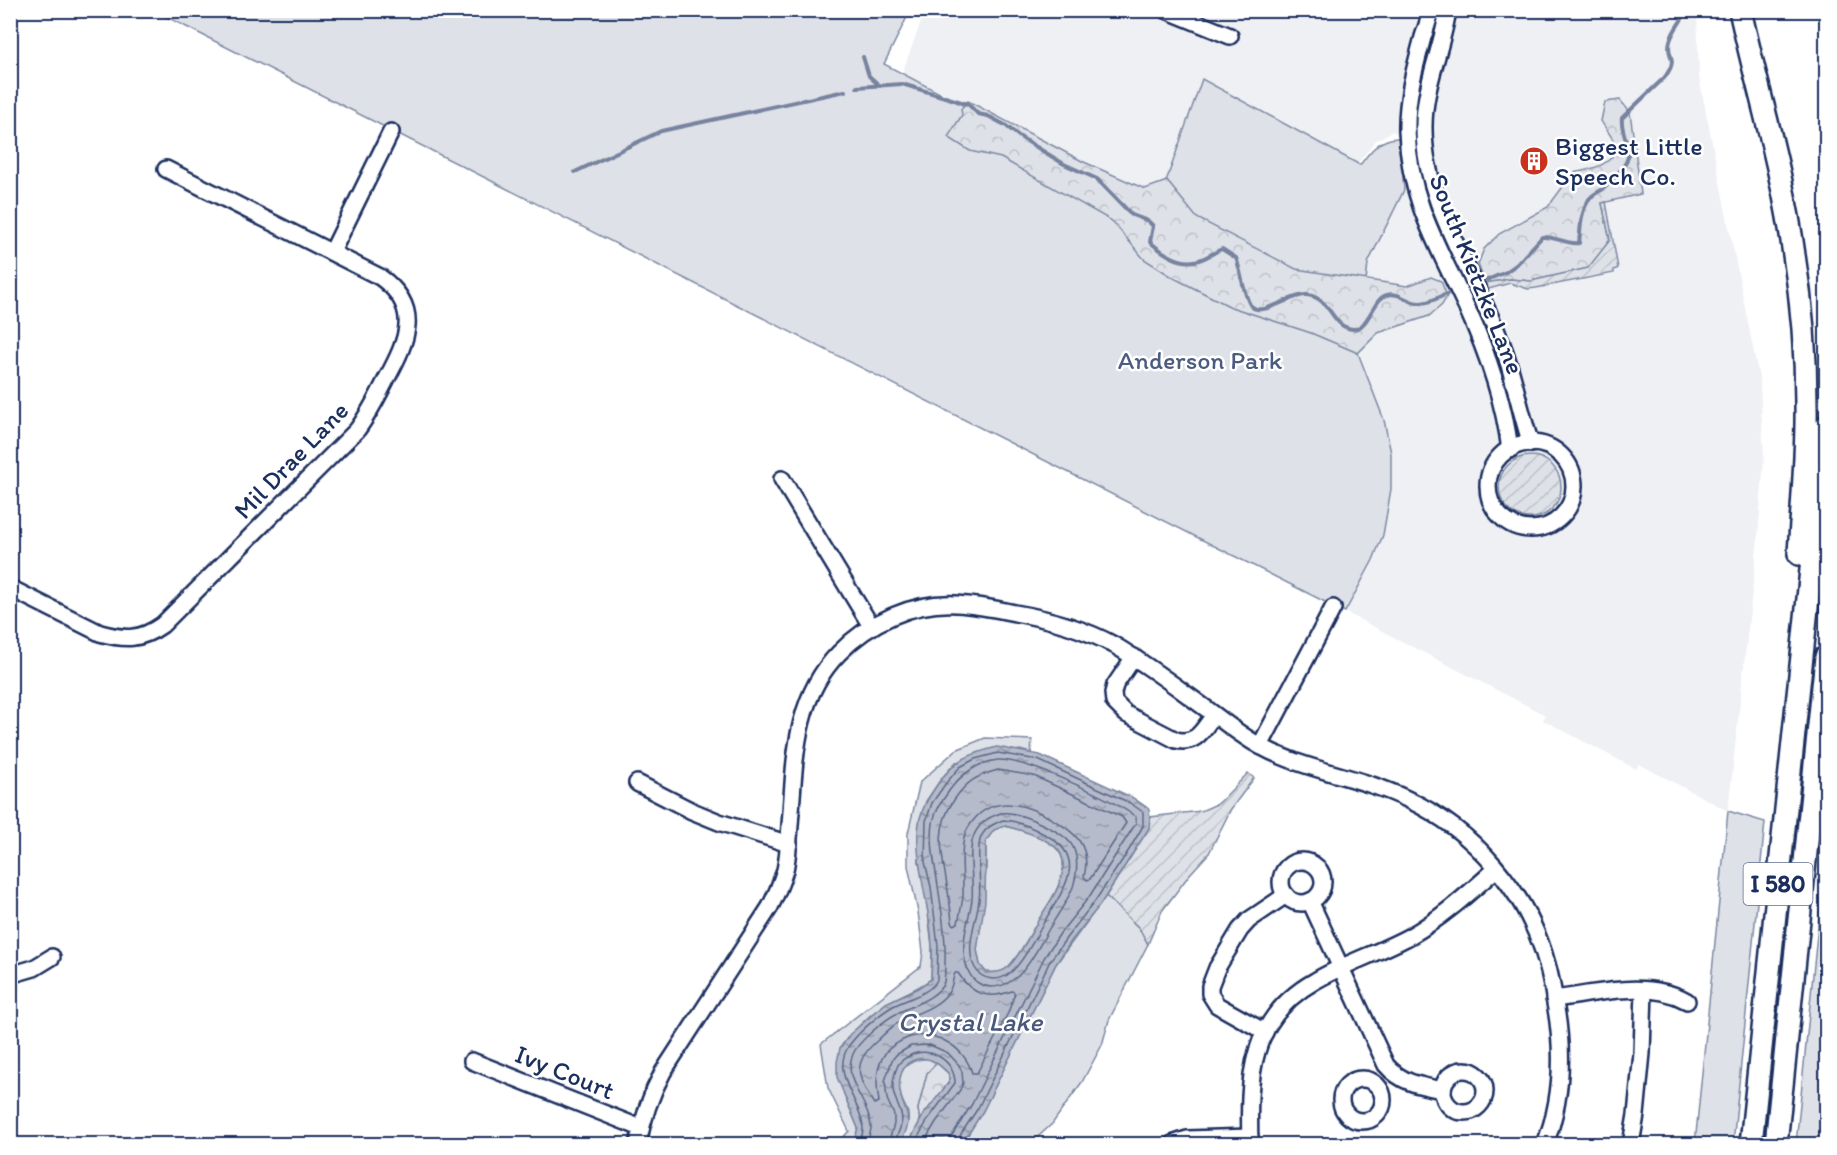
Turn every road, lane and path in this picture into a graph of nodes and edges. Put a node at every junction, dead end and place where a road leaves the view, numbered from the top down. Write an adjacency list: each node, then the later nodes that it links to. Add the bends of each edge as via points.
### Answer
1 (1166, 10): 5 (street)
2 (1431, 10): 11 (street, South Kietzke Lane, via 1407,115 1411,174 1426,223 1487,356 1506,419)
3 (1448, 10): 10 (street, South Kietzke Lane, via 1425,108 1430,179 1505,352)
4 (1740, 10): 15 (highway, via 1786,203 1800,294 1806,404 1798,570)
5 (1230, 36)
6 (392, 132): 8 (street)
7 (166, 170): 8 (street, Mil Drae Lane)
8 (332, 252): 13 (street, Mil Drae Lane, via 392,285 407,318 396,361 357,430 151,633 116,638)
9 (1827, 426): 15 (highway, I 580)
10 (1531, 444): 11 (street); 11 (street, via 1552,449 1565,460 1574,481 1569,508 1552,524 1541,528 1516,526 1493,506 1489,494 1492,469)
11 (1510, 450)
12 (782, 479): 16 (street)
13 (10, 588)
14 (1333, 608): 20 (street)
15 (1806, 623): 43 (highway, I 580)
16 (871, 626): 17 (street, via 932,605 977,606 1072,626); 22 (street, via 837,654 804,706 795,751)
17 (1134, 657): 19 (street); 19 (street, via 1113,693 1114,702 1126,714 1184,742 1197,736)
18 (1827, 657): 44 (highway, I 580)
19 (1214, 715): 20 (street)
20 (1260, 746): 23 (street, via 1410,800 1455,828)
21 (637, 783): 22 (street, via 719,822)
22 (789, 843): 37 (street, via 785,868 770,907 663,1072)
23 (1496, 868): 27 (street, via 1426,926); 30 (street, via 1528,916 1547,962)
24 (1286, 895): 25 (street, via 1294,901); 25 (street, via 1281,882 1287,867 1294,862 1310,862 1322,874 1323,882 1322,890); 32 (street, via 1240,930 1210,986 1217,1005)
25 (1310, 901): 27 (street)
26 (52, 957): 28 (street, via 34,968)
27 (1341, 968): 32 (street, via 1298,992); 34 (street)
28 (10, 975)
29 (1644, 990): 30 (street); 31 (street, via 1669,993); 42 (street, via 1642,1053)
30 (1554, 999): 41 (street, via 1562,1068 1555,1114)
31 (1687, 1001)
32 (1265, 1032): 38 (street, via 1252,1065)
33 (472, 1061): 37 (street, Ivy Court)
34 (1391, 1071): 35 (street); 36 (street, via 1411,1083)
35 (1377, 1086)
36 (1443, 1090)
37 (641, 1128): 39 (street)
38 (1250, 1141): 40 (street, via 1186,1139)
39 (638, 1144)
40 (1172, 1144)
41 (1545, 1144)
42 (1631, 1144)
43 (1751, 1144)
44 (1776, 1144)

